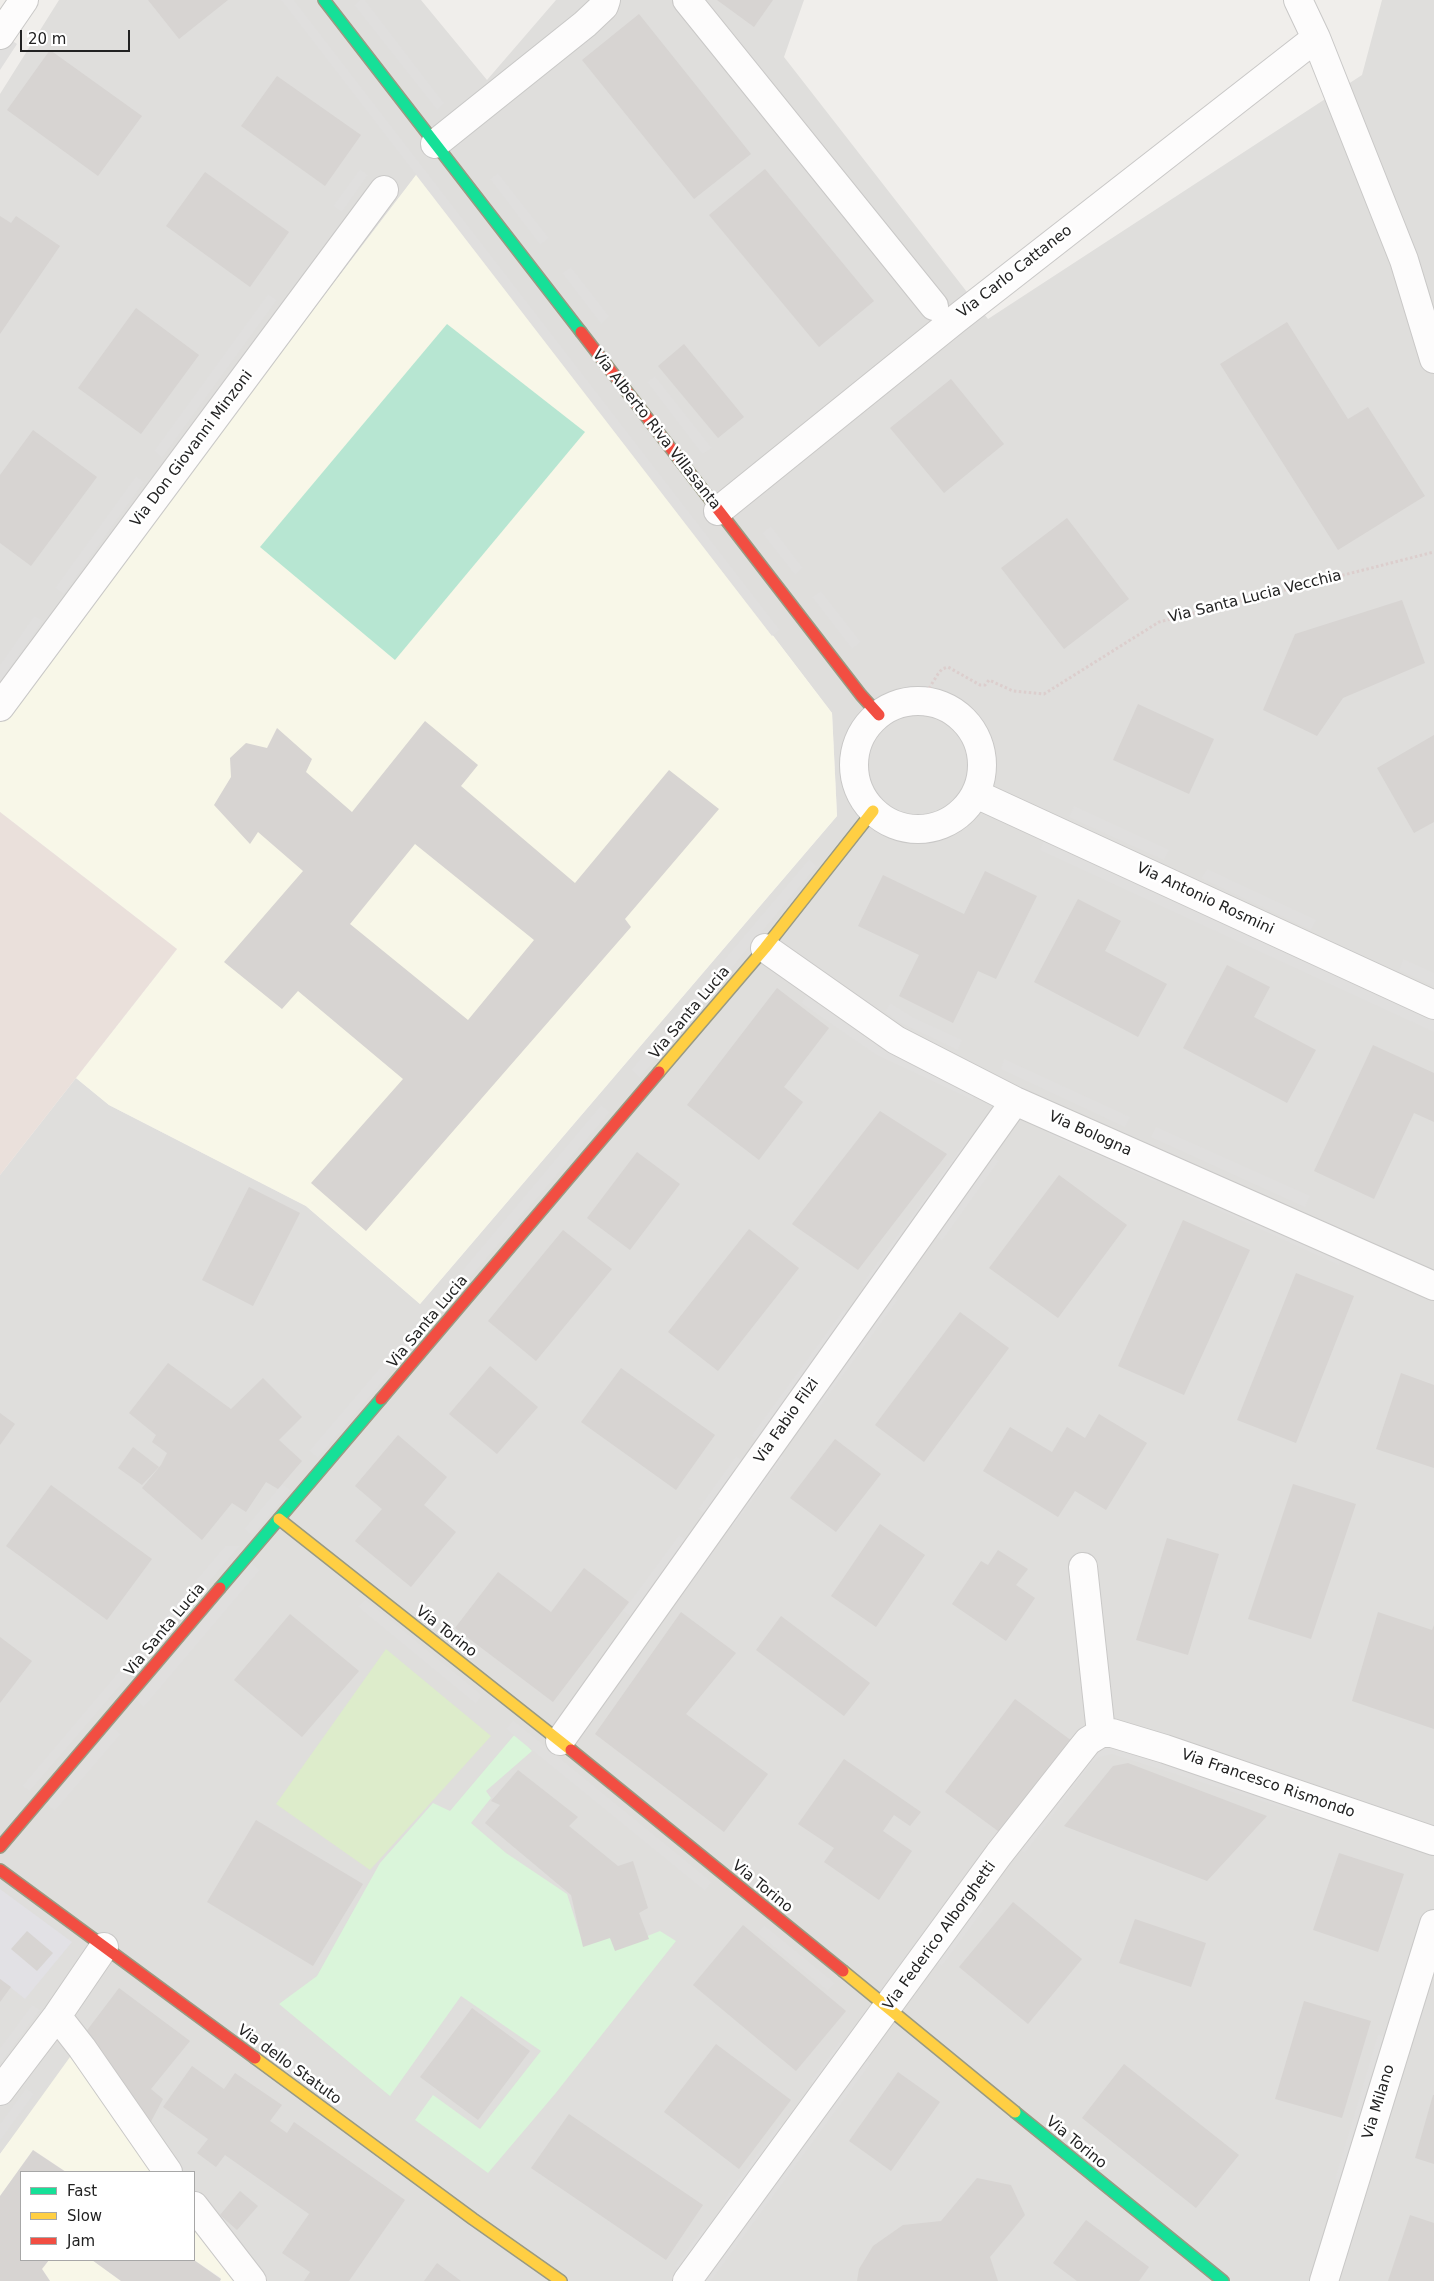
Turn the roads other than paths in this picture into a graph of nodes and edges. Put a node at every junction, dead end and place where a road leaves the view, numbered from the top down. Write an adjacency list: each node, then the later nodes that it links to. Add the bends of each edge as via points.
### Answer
1 (24, 0): 6 (street)
2 (324, 0): 8 (street, Via Alberto Riva Villasanta)
3 (687, 0): 10 (street)
4 (1298, 0): 7 (street)
5 (609, 2): 8 (street)
6 (0, 35)
7 (1316, 38): 11 (street, via 1404,260); 12 (street, Via Carlo Cattaneo, via 956,319)
8 (435, 144): 12 (street, Via Alberto Riva Villasanta)
9 (384, 190): 13 (street, Via Don Giovanni Minzoni)
10 (934, 306)
11 (1434, 359)
12 (718, 511): 14 (street, Via Alberto Riva Villasanta)
13 (0, 707)
14 (879, 715): 15 (street, via 926,692 938,704 954,712 975,734 981,751 983,764); 16 (street, via 862,734 854,766 859,790)
15 (976, 794): 16 (street, via 958,816 932,828 903,828 887,822); 18 (street, Via Antonio Rosmini)
16 (873, 811): 17 (street, Via Santa Lucia)
17 (765, 948): 19 (street, Via Bologna, via 896,1040); 21 (street, Via Santa Lucia)
18 (1434, 1005)
19 (1015, 1101): 20 (street, Via Bologna); 24 (street, Via Fabio Filzi)
20 (1434, 1286)
21 (280, 1519): 24 (street, Via Torino); 26 (street, Via Santa Lucia)
22 (1083, 1567): 23 (street)
23 (1101, 1734): 25 (street, Via Francesco Rismondo, via 1112,1734 1165,1749); 30 (street, Via Federico Alborghetti, via 1088,1741 1068,1765)
24 (560, 1741): 30 (street, Via Torino)
25 (1434, 1841)
26 (0, 1847)
27 (0, 1870): 29 (street, Via dello Statuto)
28 (1434, 1924): 39 (street, Via Milano)
29 (104, 1947): 31 (street); 36 (street, Via dello Statuto)
30 (887, 2009): 37 (street, Via Federico Alborghetti); 38 (street, Via Torino)
31 (57, 2016): 32 (street); 33 (street)
32 (0, 2091)
33 (167, 2171)
34 (195, 2207): 35 (street)
35 (252, 2281)
36 (561, 2281)
37 (687, 2281)
38 (1222, 2281)
39 (1324, 2281)

